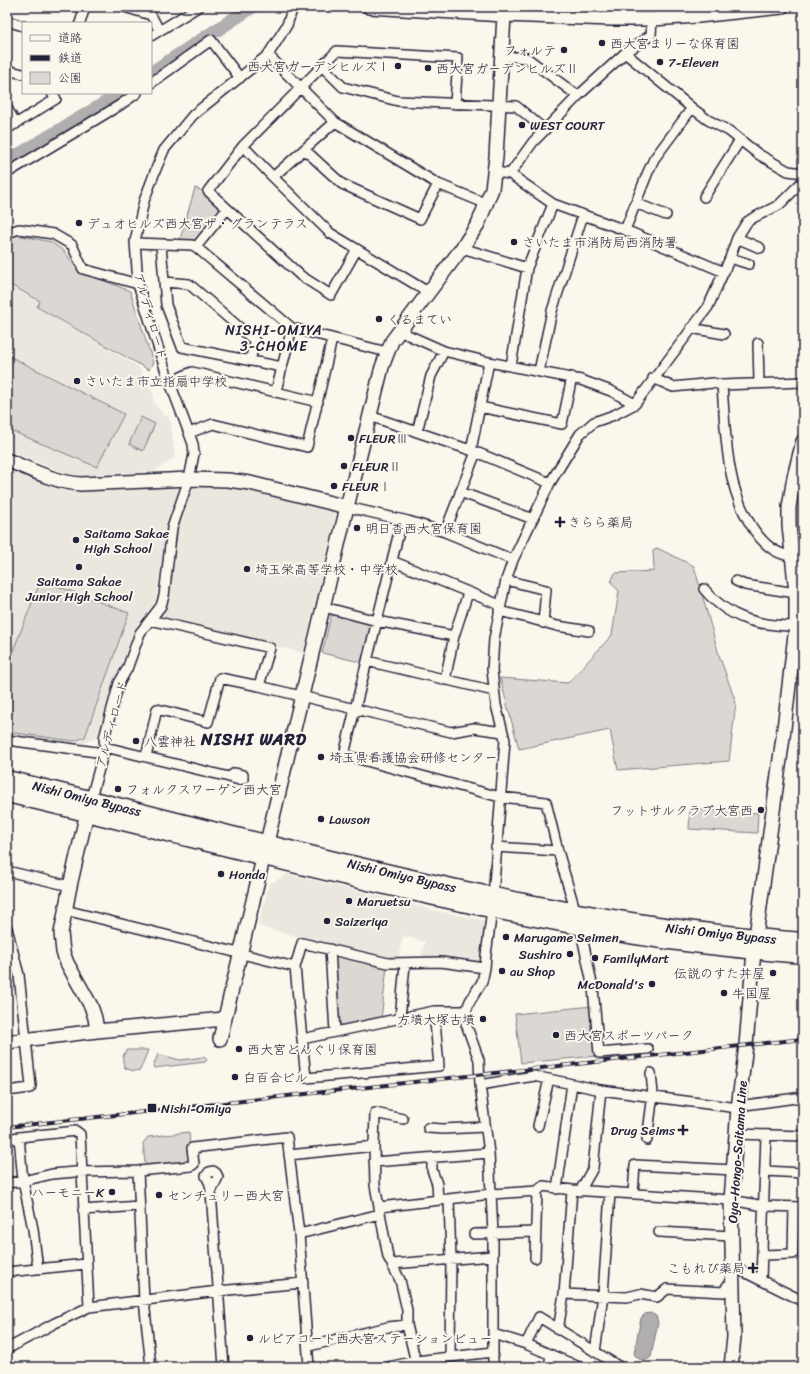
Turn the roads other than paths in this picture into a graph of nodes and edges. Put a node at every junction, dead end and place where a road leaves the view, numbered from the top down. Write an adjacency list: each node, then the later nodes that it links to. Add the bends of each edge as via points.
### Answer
1 (85, 7): 12 (street)
2 (124, 7): 14 (street, via 151,16)
3 (198, 7): 14 (street)
4 (293, 7): 17 (street, アルディロード, via 287,25)
5 (369, 7): 7 (street)
6 (782, 7): 8 (street)
7 (504, 11): 9 (street); 18 (street)
8 (698, 12): 10 (street)
9 (612, 13): 10 (street)
10 (652, 19): 16 (street, via 651,35)
11 (7, 21): 13 (street)
12 (80, 22)
13 (22, 26)
14 (159, 30): 15 (street)
15 (152, 35)
16 (625, 53): 27 (street); 31 (street)
17 (268, 55): 22 (street, アルディロード); 24 (street)
18 (502, 56): 27 (street, via 527,58); 29 (street)
19 (322, 66): 24 (street); 28 (street, via 343,87 398,101); 28 (street, via 337,50 458,58)
20 (7, 70): 21 (street)
21 (22, 74)
22 (240, 78): 23 (street, via 211,40); 56 (street, アルディロード, via 193,115 164,150 144,201)
23 (152, 82)
24 (301, 88): 32 (street); 37 (street)
25 (53, 94): 33 (street, via 56,99)
26 (136, 94): 40 (street)
27 (578, 96): 35 (street)
28 (455, 104): 29 (street)
29 (499, 105): 35 (street, via 516,106); 39 (street)
30 (7, 108): 33 (street)
31 (692, 108): 36 (street); 47 (street, via 654,159)
32 (335, 122): 38 (street); 45 (street)
33 (16, 124): 34 (street)
34 (7, 129)
35 (545, 130): 42 (street)
36 (740, 140): 41 (street, via 788,171); 46 (street)
37 (243, 146): 43 (street); 50 (street, via 208,191)
38 (305, 150): 43 (street); 45 (street, via 342,184 420,219)
39 (495, 172): 42 (street); 48 (street)
40 (7, 173)
41 (803, 173)
42 (510, 174): 49 (street)
43 (273, 178): 61 (street, via 330,233)
44 (803, 181): 55 (street, via 779,205 747,222)
45 (438, 184): 48 (street)
46 (704, 197)
47 (635, 203): 52 (street); 53 (street)
48 (487, 204): 59 (street, via 478,224)
49 (553, 204): 51 (street); 64 (street)
50 (227, 209): 58 (street); 61 (street, via 301,276 331,295)
51 (583, 214): 53 (street); 81 (street, via 552,311)
52 (666, 215)
53 (625, 230): 65 (street)
54 (7, 232): 67 (street, via 19,229 54,234 72,245 83,268)
55 (737, 238): 60 (street); 62 (street)
56 (135, 243): 57 (street); 67 (street, アルディロード)
57 (162, 245): 58 (street); 66 (street)
58 (196, 247): 69 (street)
59 (462, 248): 64 (street); 68 (street)
60 (760, 248)
61 (357, 249): 68 (street)
62 (730, 258): 63 (street); 65 (street)
63 (749, 264)
64 (527, 268): 79 (street)
65 (724, 272): 70 (street, via 708,306)
66 (164, 282): 77 (street, via 189,284 255,341); 77 (street, via 166,305 182,347)
67 (138, 284): 84 (street, アルディロード)
68 (428, 292): 71 (street)
69 (292, 328): 73 (street); 80 (street)
70 (691, 328): 72 (street); 83 (street)
71 (399, 331): 75 (street); 76 (street)
72 (724, 334)
73 (332, 339): 76 (street); 89 (street)
74 (758, 343): 86 (street)
75 (444, 351): 78 (street); 93 (street, via 430,376)
76 (387, 352): 92 (street)
77 (250, 360): 80 (street)
78 (489, 362): 79 (street); 91 (street)
79 (511, 366): 81 (street)
80 (282, 367): 88 (street)
81 (539, 371): 82 (street)
82 (572, 377): 90 (street, via 611,391); 91 (street, via 562,424)
83 (653, 378): 87 (street, via 673,387 713,383); 90 (street)
84 (170, 382): 88 (street, via 192,372); 94 (street, アルディロード)
85 (803, 382): 86 (street)
86 (759, 383): 87 (street)
87 (722, 385): 105 (street, via 730,467 743,511 766,545 782,554)
88 (276, 391): 89 (street)
89 (318, 402): 94 (street, via 307,447 213,424)
90 (635, 404): 99 (street, via 594,422 580,434)
91 (480, 406): 96 (street)
92 (370, 416): 93 (street); 101 (street)
93 (417, 432): 96 (street)
94 (189, 433): 98 (street, アルディロード, via 194,454)
95 (803, 441): 105 (street, Oya-Hongo-Saitama Line, via 789,507 789,525)
96 (473, 451): 99 (street); 100 (street)
97 (7, 460): 98 (street, via 66,483)
98 (189, 479): 101 (street, via 238,481); 115 (street, アルディロード, via 172,528 164,596 161,606)
99 (550, 483): 102 (street)
100 (460, 492): 102 (street); 104 (street)
101 (347, 507): 103 (street); 113 (street)
102 (533, 519): 106 (street)
103 (402, 520): 104 (street); 107 (street)
104 (445, 532): 106 (street)
105 (797, 555): 112 (street, Oya-Hongo-Saitama Line)
106 (513, 560): 108 (street)
107 (392, 561): 111 (street); 116 (street)
108 (506, 580): 114 (street); 117 (street, via 546,590)
109 (736, 580): 112 (street, via 745,585)
110 (704, 589): 118 (street, via 713,600 734,614 753,622 773,626)
111 (468, 593): 114 (street); 120 (street)
112 (796, 593): 118 (street, Oya-Hongo-Saitama Line)
113 (324, 607): 116 (street); 125 (street)
114 (500, 608): 117 (street); 124 (street, via 493,652)
115 (150, 620): 123 (street, via 270,648); 129 (street, アルディロード, via 140,634 119,683 104,738)
116 (377, 621): 120 (street); 121 (street)
117 (543, 623): 119 (street)
118 (796, 626): 147 (street, Oya-Hongo-Saitama Line)
119 (589, 631)
120 (454, 636): 122 (street)
121 (367, 661): 122 (street); 126 (street)
122 (445, 680): 124 (street)
123 (260, 686): 125 (street); 130 (street, via 220,678 208,722 157,709)
124 (494, 691): 127 (street)
125 (302, 696): 126 (street); 137 (street)
126 (355, 709): 127 (street, via 451,732 474,728); 134 (street, via 344,755)
127 (503, 732): 134 (street)
128 (7, 740): 129 (street)
129 (104, 750): 130 (street); 135 (street, アルディロード)
130 (146, 757): 131 (street)
131 (229, 777)
132 (7, 779): 135 (highway, Nishi Omiya Bypass)
133 (7, 794): 135 (highway, Nishi Omiya Bypass)
134 (500, 797): 136 (street); 138 (street, via 546,802)
135 (89, 805): 137 (highway, Nishi Omiya Bypass); 140 (street, アルディロード)
136 (496, 847): 138 (street); 141 (street)
137 (264, 850): 141 (highway, Nishi Omiya Bypass); 149 (street)
138 (558, 851): 143 (street)
139 (7, 871): 140 (street)
140 (70, 886): 142 (street, アルディロード)
141 (492, 903): 143 (highway, Nishi Omiya Bypass); 144 (highway, Nishi Omiya Bypass); 153 (street)
142 (64, 910): 149 (street); 158 (street, アルディロード, via 61,933 63,952 91,1006)
143 (575, 911): 144 (street); 147 (highway, Nishi Omiya Bypass)
144 (580, 927): 147 (highway, Nishi Omiya Bypass, via 627,935); 164 (street, via 593,988 599,1053)
145 (7, 928): 162 (street, via 19,975)
146 (803, 941): 147 (highway, Nishi Omiya Bypass)
147 (755, 944): 150 (highway, Nishi Omiya Bypass); 173 (street, Oya-Hongo-Saitama Line)
148 (330, 949): 151 (street, via 388,963); 152 (street, via 302,943); 159 (street)
149 (239, 952): 152 (street); 156 (street)
150 (803, 955)
151 (405, 964): 153 (street, via 441,962); 157 (street)
152 (295, 967): 161 (street)
153 (485, 968): 155 (street, via 480,986)
154 (434, 1011): 155 (street); 157 (street); 161 (street, via 439,1066 306,1078)
155 (466, 1011): 168 (street, via 466,1024 479,1060)
156 (224, 1019): 158 (street); 160 (street)
157 (400, 1019): 159 (street)
158 (97, 1031): 162 (street)
159 (335, 1032): 161 (street)
160 (220, 1039)
161 (302, 1039)
162 (26, 1040): 163 (street); 170 (street, via 31,1086)
163 (7, 1042)
164 (648, 1049)
165 (651, 1073): 171 (street)
166 (549, 1079): 167 (street); 168 (street, via 534,1076); 175 (street)
167 (572, 1084): 169 (street); 197 (street)
168 (480, 1085): 176 (street)
169 (601, 1090): 171 (street); 198 (street, via 593,1168)
170 (7, 1091)
171 (653, 1097): 173 (street); 183 (street)
172 (803, 1097): 173 (street)
173 (738, 1107): 178 (street, Oya-Hongo-Saitama Line)
174 (403, 1119): 184 (street, via 375,1113)
175 (538, 1126)
176 (485, 1127): 177 (street); 185 (street)
177 (428, 1128)
178 (736, 1134): 179 (street); 190 (street, Oya-Hongo-Saitama Line)
179 (766, 1135): 180 (street); 193 (street)
180 (803, 1136)
181 (19, 1138): 182 (street); 191 (street, via 76,1131 80,1134); 195 (street)
182 (7, 1139)
183 (647, 1140)
184 (374, 1146): 186 (street); 188 (street)
185 (489, 1153): 187 (street); 201 (street)
186 (289, 1155): 189 (street, via 287,1137 192,1148 194,1164); 214 (street)
187 (432, 1159): 188 (street); 203 (street)
188 (374, 1162): 210 (street)
189 (191, 1166): 192 (street); 229 (street, via 206,1176 210,1184)
190 (734, 1170): 202 (street, via 635,1165); 205 (street, Oya-Hongo-Saitama Line)
191 (82, 1171): 192 (street); 195 (street, via 52,1174); 209 (street)
192 (138, 1171): 206 (street)
193 (766, 1171): 194 (street); 207 (street)
194 (803, 1173)
195 (23, 1181): 196 (street); 224 (street)
196 (7, 1183)
197 (557, 1189): 198 (street); 199 (street, via 543,1186)
198 (576, 1190): 200 (street); 230 (street)
199 (537, 1191): 201 (street); 211 (street)
200 (610, 1193): 202 (street); 231 (street)
201 (491, 1194): 204 (street); 213 (street)
202 (633, 1194): 205 (street)
203 (438, 1200): 204 (street); 210 (street)
204 (449, 1200): 220 (street)
205 (731, 1200): 207 (street); 216 (street, Oya-Hongo-Saitama Line)
206 (139, 1206): 209 (street); 232 (street)
207 (764, 1206): 208 (street); 217 (street)
208 (799, 1207): 217 (street, via 793,1254)
209 (84, 1210): 221 (street)
210 (380, 1211): 214 (street); 222 (street, via 388,1257)
211 (535, 1232): 213 (street); 219 (street)
212 (659, 1232): 216 (street)
213 (493, 1233): 215 (street); 218 (street)
214 (299, 1234): 227 (street)
215 (474, 1234)
216 (731, 1236): 223 (street, Oya-Hongo-Saitama Line)
217 (762, 1255): 226 (street)
218 (493, 1256): 220 (street); 237 (street)
219 (535, 1258)
220 (451, 1259): 222 (street); 244 (street)
221 (86, 1264): 224 (street); 234 (street)
222 (392, 1264): 235 (street, via 400,1280 407,1310)
223 (732, 1266): 226 (street); 228 (street, Oya-Hongo-Saitama Line)
224 (38, 1269): 225 (street)
225 (9, 1274)
226 (761, 1280): 233 (street)
227 (303, 1283): 229 (street); 239 (street)
228 (732, 1284): 231 (street, via 727,1286 724,1292 666,1289 657,1297 640,1294 627,1297); 254 (street, Oya-Hongo-Saitama Line, via 734,1337)
229 (218, 1292): 232 (street); 247 (street)
230 (564, 1294): 231 (street); 236 (street)
231 (603, 1295): 242 (street)
232 (144, 1300): 234 (street); 246 (street)
233 (803, 1301)
234 (90, 1307): 240 (street)
235 (407, 1325): 239 (street); 245 (street)
236 (558, 1330): 238 (street, via 539,1317); 242 (street)
237 (493, 1334): 238 (street); 241 (street)
238 (526, 1344): 243 (street)
239 (308, 1346): 248 (street)
240 (7, 1350)
241 (493, 1352): 244 (street); 250 (street)
242 (595, 1352): 253 (street)
243 (552, 1355): 251 (street); 252 (street)
244 (450, 1356): 245 (street)
245 (416, 1364): 249 (street)
246 (150, 1367)
247 (224, 1367)
248 (310, 1367)
249 (388, 1367)
250 (493, 1367)
251 (548, 1367)
252 (579, 1367)
253 (620, 1367)
254 (731, 1367)

